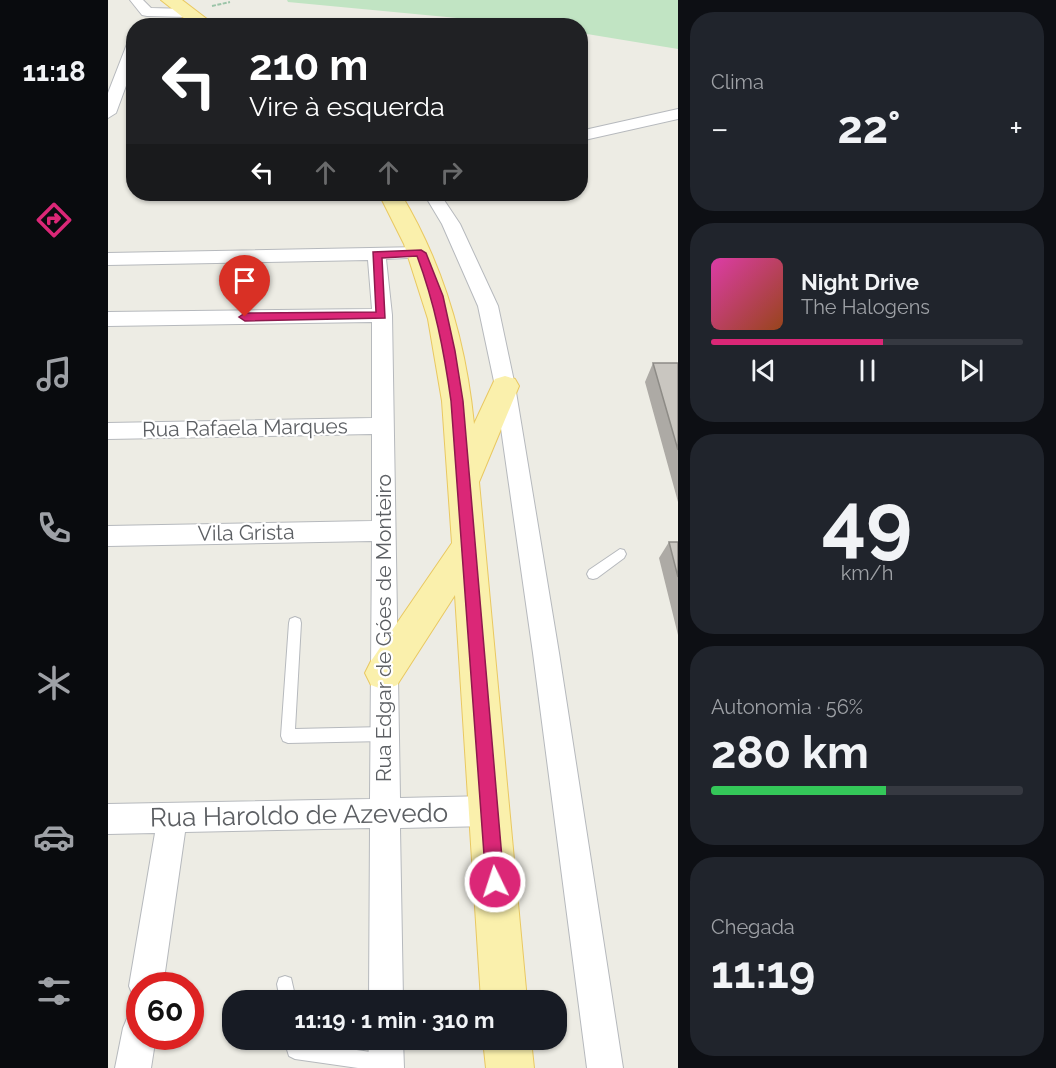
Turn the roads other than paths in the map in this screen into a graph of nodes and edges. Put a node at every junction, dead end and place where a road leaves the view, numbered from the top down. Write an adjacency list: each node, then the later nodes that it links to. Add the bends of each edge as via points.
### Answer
1 (136, 0): 3 (street)
2 (170, 0): 6 (main road)
3 (147, 12): 4 (street); 5 (street)
4 (144, 18)
5 (182, 18)
6 (192, 18)
7 (126, 65): 8 (street)
8 (108, 112)
9 (678, 114): 10 (street)
10 (588, 134)
11 (394, 201): 13 (main road)
12 (436, 201): 18 (street, via 488,306)
13 (421, 253): 14 (street); 21 (main road, via 437,296 450,351)
14 (377, 255): 15 (street); 16 (street, Rua Edgar de Góes de Monteiro)
15 (108, 259)
16 (382, 315): 17 (street); 19 (street, Rua Edgar de Góes de Monteiro)
17 (108, 319)
18 (505, 386): 21 (main road); 43 (street)
19 (381, 426): 20 (street, Rua Rafaela Marques); 22 (street, Rua Edgar de Góes de Monteiro)
20 (108, 431)
21 (464, 482): 24 (main road)
22 (384, 531): 23 (street, Vila Grista); 28 (street, Rua Edgar de Góes de Monteiro)
23 (108, 536)
24 (469, 545): 28 (main road); 30 (main road)
25 (620, 554): 26 (lane)
26 (593, 574)
27 (295, 623): 29 (lane, via 288,736)
28 (384, 673): 29 (street, Rua Edgar de Góes de Monteiro)
29 (384, 734): 31 (street, Rua Edgar de Góes de Monteiro)
30 (489, 811): 31 (street, Rua Haroldo de Azevedo); 36 (main road)
31 (386, 813): 33 (street, Rua Haroldo de Azevedo); 35 (street, Rua Edgar de Góes de Monteiro)
32 (108, 819): 33 (street, Rua Haroldo de Azevedo)
33 (170, 831): 34 (street)
34 (148, 972)
35 (386, 990)
36 (503, 990)
37 (136, 1050): 41 (street)
38 (295, 1050): 40 (lane)
39 (508, 1050): 42 (main road)
40 (386, 1057)
41 (133, 1068)
42 (510, 1068)
43 (605, 1068)

